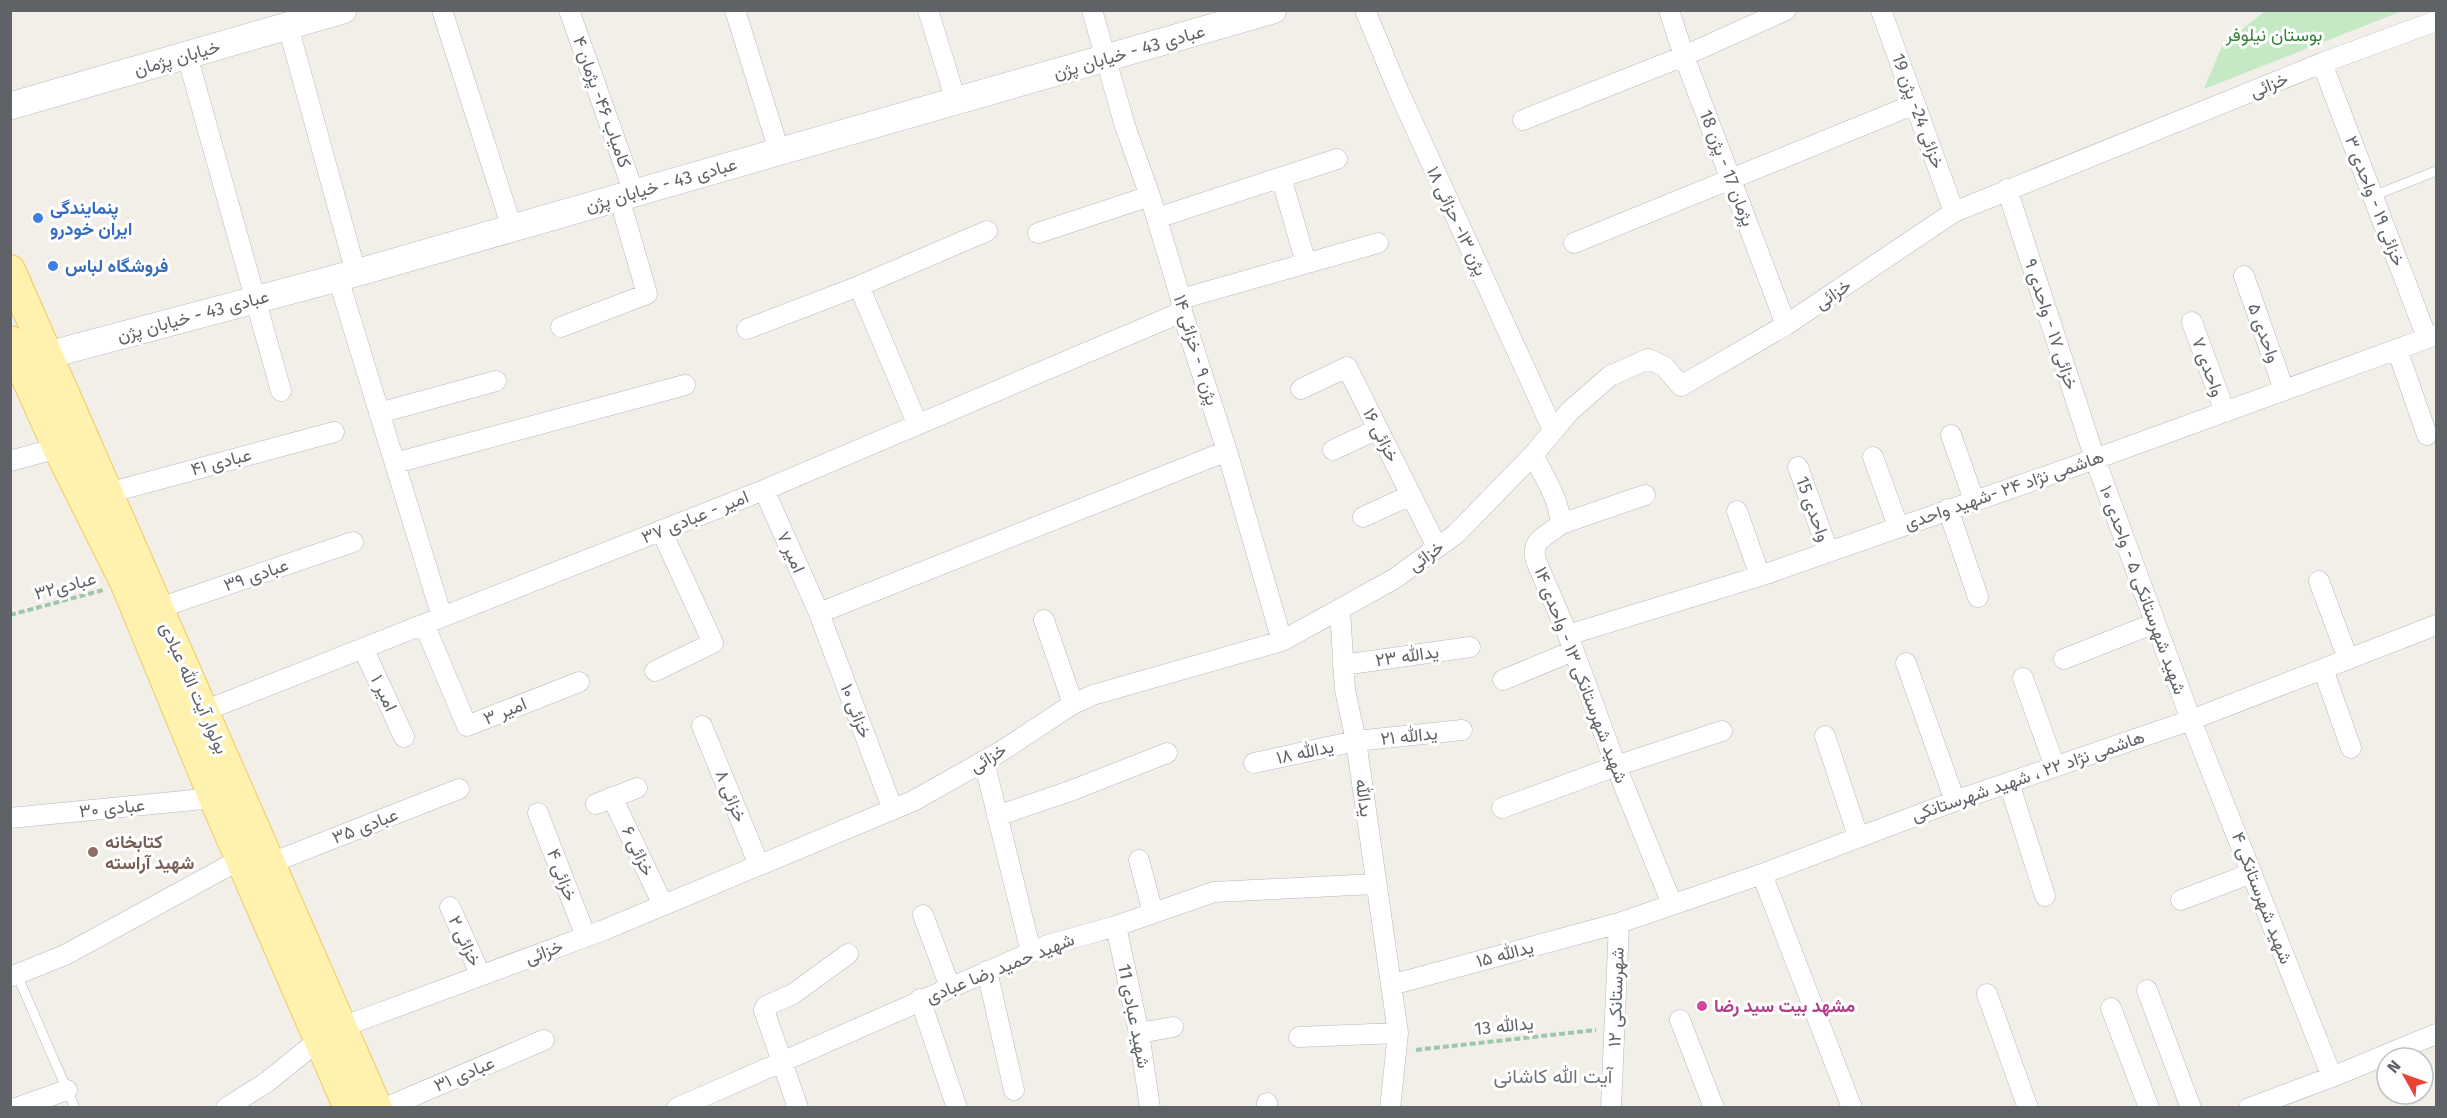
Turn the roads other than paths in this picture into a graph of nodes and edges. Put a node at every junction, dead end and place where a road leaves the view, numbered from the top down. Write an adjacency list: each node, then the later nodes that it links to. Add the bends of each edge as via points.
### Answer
1 (343, 10): 13 (street, خیابان پژمان)
2 (442, 10): 33 (street)
3 (569, 10): 28 (street, کامیاب ۴۶- پژمان ۴)
4 (735, 10): 22 (street)
5 (928, 10): 18 (street)
6 (1092, 10): 16 (street, پژن ۹ - خزائی ۱۴)
7 (1273, 10): 16 (street, عبادی 43 - خیابان پژن)
8 (1365, 10): 62 (street, پژن ۱۳- حزائی ۱۸)
9 (1669, 10): 15 (street, پژمان 17 - پژن 18)
10 (1786, 10): 15 (street)
11 (1885, 12): 19 (street, خزائی 24- پژن 19)
12 (2436, 21): 17 (street, خزائی)
13 (288, 26): 14 (street, خیابان پژمان); 40 (street)
14 (187, 55): 20 (street, خیابان پژمان); 43 (street)
15 (1684, 56): 21 (street); 26 (street, پژمان 17 - پژن 18)
16 (1107, 60): 18 (street, عبادی 43 - خیابان پژن); 30 (street, پژن ۹ - خزائی ۱۴)
17 (2322, 63): 27 (street, خزائی); 29 (street, خزائی ۱۹ - واحدی ۳)
18 (956, 100): 22 (street, عبادی 43 - خیابان پژن)
19 (1915, 104): 26 (street); 31 (street, خزائی 24- پژن 19)
20 (10, 106)
21 (1523, 120)
22 (778, 152): 28 (street, عبادی 43 - خیابان پژن)
23 (1336, 159): 25 (street)
24 (2436, 171): 29 (lane)
25 (1281, 177): 32 (street); 38 (street)
26 (1731, 179): 37 (street); 46 (street, پژمان 17 - پژن 18)
27 (2007, 189): 31 (street, خزائی); 71 (street, خزائی ۱۷ - واحدی ۹)
28 (627, 195): 33 (street, عبادی 43 - خیابان پژن); 47 (street, کامیاب ۴۶- پژمان ۴, via 647,294)
29 (2373, 195): 49 (street, خزائی ۱۹ - واحدی ۳)
30 (1149, 196): 32 (street, پژن ۹ - خزائی ۱۴); 35 (street)
31 (1954, 212): 46 (street, خزائی)
32 (1157, 218): 44 (street, پژن ۹ - خزائی ۱۴)
33 (512, 228): 40 (street, عبادی 43 - خیابان پژن)
34 (987, 231): 42 (street)
35 (1038, 233)
36 (1378, 243): 38 (street, امیر - عبادی ۳۷)
37 (1574, 243)
38 (1306, 263): 44 (street, امیر - عبادی ۳۷)
39 (10, 270): 52 (main road, بولوار آیت الله عبادی)
40 (347, 275): 43 (street, عبادی 43 - خیابان پژن); 59 (street)
41 (2244, 276): 56 (street, واحدی ۵)
42 (859, 286): 48 (street); 60 (street)
43 (255, 300): 52 (street, عبادی 43 - خیابان پژن); 57 (street)
44 (1181, 305): 60 (street, امیر - عبادی ۳۷); 68 (street, پژن ۹ - خزائی ۱۴)
45 (2192, 322): 58 (street, واحدی ۷)
46 (1786, 325): 62 (street, خزائی, via 1681,386 1664,366 1648,359 1610,376)
47 (561, 327)
48 (747, 329)
49 (2432, 337): 51 (street, هاشمی نژاد ۲۴ -شهید واحدی)
50 (10, 341): 66 (main road, بولوار آیت الله عبادی)
51 (2397, 349): 56 (street, هاشمی نژاد ۲۴ -شهید واحدی); 65 (street)
52 (48, 355): 76 (main road, بولوار آیت الله عبادی)
53 (496, 381): 59 (street)
54 (685, 385): 73 (street)
55 (1301, 389): 61 (street, خزائی ۱۶, via 1347,367)
56 (2284, 390): 58 (street, هاشمی نژاد ۲۴ -شهید واحدی)
57 (281, 391)
58 (2225, 412): 71 (street, هاشمی نژاد ۲۴ -شهید واحدی)
59 (379, 413): 73 (street)
60 (917, 423): 75 (street, امیر - عبادی ۳۷)
61 (1378, 429): 67 (street); 77 (street, خزائی ۱۶)
62 (1553, 430): 69 (street, خزائی)
63 (334, 432): 76 (street, عبادی ۴۱)
64 (1951, 435): 79 (street)
65 (2427, 435)
66 (58, 448): 72 (street); 130 (main road, بولوار آیت الله عبادی)
67 (1333, 450)
68 (1227, 451): 94 (street); 99 (street, پژن ۹ - خزائی ۱۴)
69 (1533, 455): 83 (street, via 1551,489); 87 (street, خزائی, via 1456,534)
70 (1873, 457): 84 (street)
71 (2095, 459): 79 (street, هاشمی نژاد ۲۴ -شهید واحدی); 97 (street, شهید شهرستانکی ۵ - واحدی ۱۰)
72 (10, 461)
73 (395, 463): 96 (street)
74 (1798, 467): 88 (street, واحدی 15)
75 (764, 490): 85 (street, امیر - عبادی ۳۷); 94 (street, امیر ۷)
76 (108, 492): 92 (main road, بولوار آیت الله عبادی)
77 (1411, 495): 82 (street); 87 (street, خزائی ۱۶)
78 (1646, 495): 83 (street)
79 (1974, 500): 80 (street, هاشمی نژاد ۲۴ -شهید واحدی)
80 (1948, 509): 84 (street, هاشمی نژاد ۲۴ -شهید واحدی); 91 (street)
81 (1737, 511): 89 (street)
82 (1363, 517)
83 (1560, 524): 100 (street, شهید شهرستانکی ۱۳ - واحدی ۱۴, via 1536,542 1533,551)
84 (1898, 526): 88 (street, هاشمی نژاد ۲۴ -شهید واحدی)
85 (661, 530): 96 (street, امیر - عبادی ۳۷); 108 (street, via 713,644)
86 (353, 542): 92 (street, عبادی ۳۹)
87 (1437, 547): 93 (street, خزائی, via 1394,579)
88 (1828, 551): 89 (street, هاشمی نژاد ۲۴ -شهید واحدی)
89 (1760, 576): 100 (street, هاشمی نژاد ۲۴ -شهید واحدی)
90 (2319, 581): 104 (street)
91 (1978, 597)
92 (159, 608): 113 (main road, بولوار آیت الله عبادی)
93 (1340, 610): 99 (street, خزائی); 106 (street, یدالله)
94 (819, 613): 133 (street, خزائی ۱۰)
95 (1044, 620): 112 (street)
96 (433, 621): 102 (street, امیر - عبادی ۳۷); 111 (street, امیر ۳, via 467,726)
97 (2155, 623): 103 (street); 114 (street, شهید شهرستانکی ۵ - واحدی ۱۰)
98 (2436, 625): 104 (street, هاشمی نژاد ۲۲ ، شهید شهرستانکی)
99 (1282, 641): 112 (street, خزائی)
100 (1570, 643): 110 (street, هاشمی نژاد ۲۴ -شهید واحدی); 125 (street, شهید شهرستانکی ۱۳ - واحدی ۱۴)
101 (1470, 647): 106 (street, یدالله ۲۳)
102 (363, 648): 113 (street, امیر - عبادی ۳۷); 119 (street, امیر ۱)
103 (2064, 659)
104 (2348, 659): 107 (street, هاشمی نژاد ۲۲ ، شهید شهرستانکی)
105 (1906, 663): 131 (street)
106 (1343, 664): 120 (street, یدالله)
107 (2324, 669): 114 (street, هاشمی نژاد ۲۲ ، شهید شهرستانکی); 121 (street)
108 (655, 671)
109 (2023, 678): 126 (street)
110 (1503, 680)
111 (579, 682)
112 (1073, 704): 123 (street, خزائی)
113 (204, 711): 130 (main road, بولوار آیت الله عبادی)
114 (2191, 720): 126 (street, هاشمی نژاد ۲۲ ، شهید شهرستانکی); 142 (street, شهید شهرستانکی ۴)
115 (702, 726): 141 (street, خزائی ۸)
116 (1462, 730): 120 (street, یدالله ۲۱)
117 (1722, 731): 125 (street)
118 (1825, 736): 137 (street)
119 (404, 737)
120 (1356, 741): 124 (street, یدالله ۱۸); 144 (street, یدالله)
121 (2351, 748)
122 (1167, 753): 135 (street)
123 (984, 761): 133 (street, خزائی); 135 (street)
124 (1254, 763)
125 (1616, 766): 132 (street); 147 (street, شهید شهرستانکی ۱۳ - واحدی ۱۴)
126 (2055, 767): 127 (street, هاشمی نژاد ۲۲ ، شهید شهرستانکی)
127 (2008, 783): 131 (street, هاشمی نژاد ۲۲ ، شهید شهرستانکی); 145 (street)
128 (637, 788): 148 (street, خزائی ۶, via 604,801)
129 (459, 789): 140 (street, عبادی ۳۵)
130 (227, 794): 136 (street, عبادی ۳۰); 138 (main road, بولوار آیت الله عبادی); 140 (main road, بولوار آیت الله عبادی)
131 (1955, 801): 137 (street, هاشمی نژاد ۲۲ ، شهید شهرستانکی)
132 (1502, 808)
133 (893, 810): 141 (street, خزائی)
134 (538, 813): 154 (street, خزائی ۴)
135 (998, 816): 155 (street)
136 (10, 818)
137 (1858, 836): 143 (street, هاشمی نژاد ۲۲ ، شهید شهرستانکی)
138 (241, 860): 158 (street, via 65,955); 169 (main road, بولوار آیت الله عبادی)
139 (1139, 860): 150 (street)
140 (271, 862): 169 (main road, بولوار آیت الله عبادی)
141 (759, 865): 148 (street, خزائی)
142 (2252, 873): 146 (street); 175 (street, شهید شهرستانکی ۴)
143 (1762, 874): 147 (street, هاشمی نژاد ۲۲ ، شهید شهرستانکی); 190 (street)
144 (1375, 884): 150 (street, شهید حمید رضا عبادی, via 1214,892); 160 (street, یدالله)
145 (2045, 896)
146 (2181, 900)
147 (1672, 904): 152 (street, هاشمی نژاد ۲۲ ، شهید شهرستانکی)
148 (663, 905): 154 (street, خزائی)
149 (450, 907): 159 (street, خزائی ۲)
150 (1153, 913): 153 (street, شهید حمید رضا عبادی)
151 (923, 915): 161 (street)
152 (1619, 923): 160 (street, یدالله ۱۵); 188 (street, شهرستانکی ۱۲)
153 (1116, 926): 155 (street, شهید حمید رضا عبادی); 168 (street, شهید عبادی 11)
154 (586, 936): 159 (street, خزائی)
155 (1031, 952): 157 (street, شهید حمید رضا عبادی)
156 (848, 954): 174 (street, via 793,994 766,1006 764,1010)
157 (987, 970): 161 (street, شهید حمید رضا عبادی); 176 (street)
158 (14, 976): 177 (lane)
159 (481, 976): 169 (street, خزائی)
160 (1391, 985): 173 (street, یدالله)
161 (950, 987): 164 (street, شهید حمید رضا عبادی)
162 (2147, 990): 193 (street)
163 (1987, 994): 191 (street)
164 (920, 999): 174 (street, شهید حمید رضا عبادی); 185 (street)
165 (2111, 1008): 192 (street)
166 (1680, 1020): 189 (street)
167 (1173, 1027): 168 (street)
168 (1139, 1033): 186 (street, شهید عبادی 11)
169 (331, 1034): 180 (street, خزائی); 181 (main road, بولوار آیت الله عبادی); 182 (main road, بولوار آیت الله عبادی)
170 (2436, 1034): 175 (street)
171 (1299, 1037): 173 (street)
172 (544, 1040): 183 (street, عبادی ۳۱)
173 (1397, 1042): 187 (street, یدالله)
174 (783, 1062): 178 (street, شهید حمید رضا عبادی); 184 (street)
175 (2332, 1077): 194 (street)
176 (1014, 1090)
177 (71, 1099): 179 (street)
178 (682, 1106)
179 (16, 1107)
180 (226, 1107)
181 (349, 1107)
182 (377, 1107)
183 (385, 1107)
184 (798, 1107)
185 (957, 1107)
186 (1150, 1107)
187 (1390, 1107)
188 (1611, 1107)
189 (1714, 1107)
190 (1852, 1107)
191 (2028, 1107)
192 (2149, 1107)
193 (2191, 1107)
194 (2249, 1107)

